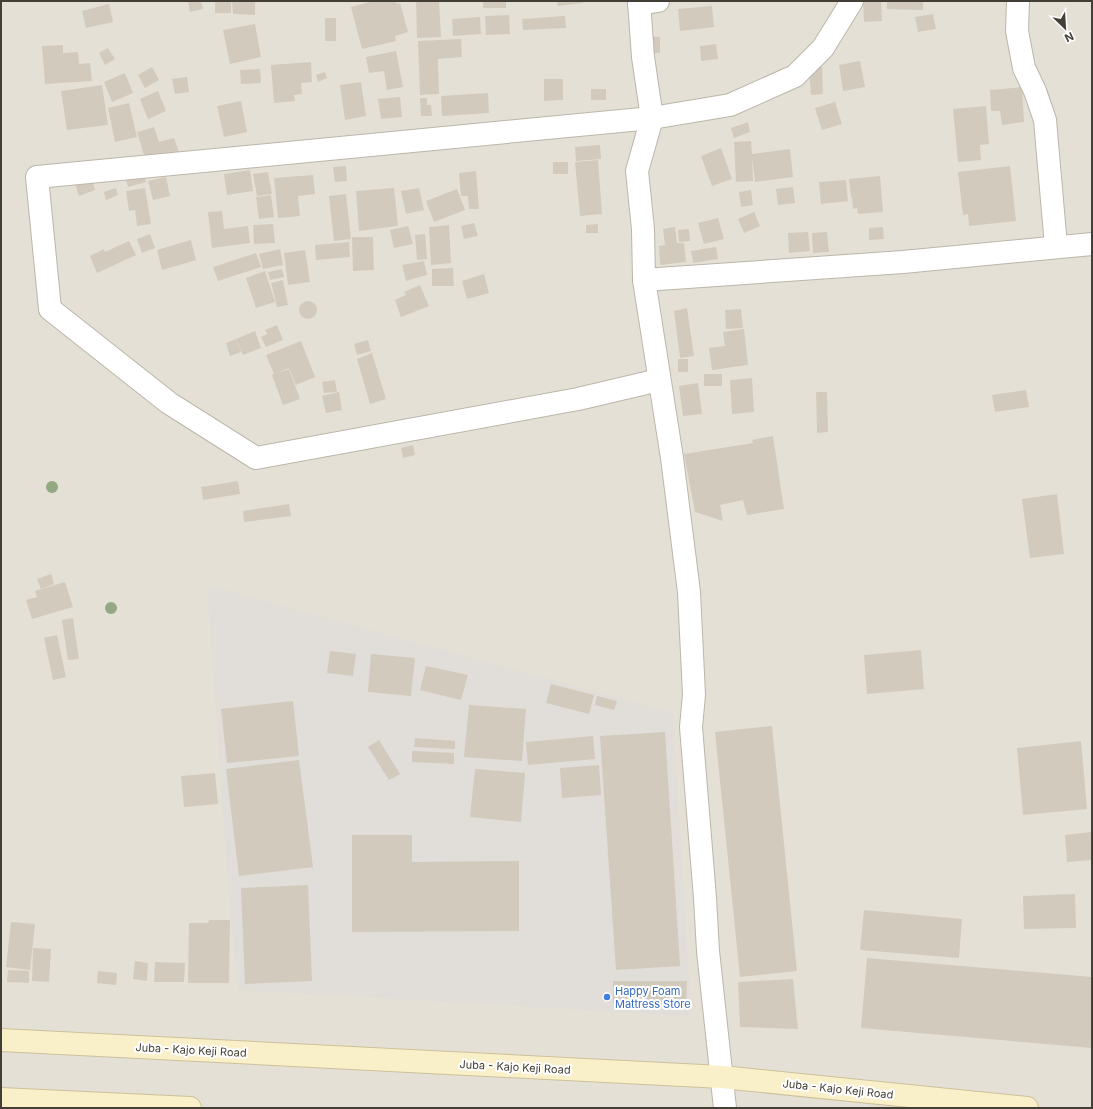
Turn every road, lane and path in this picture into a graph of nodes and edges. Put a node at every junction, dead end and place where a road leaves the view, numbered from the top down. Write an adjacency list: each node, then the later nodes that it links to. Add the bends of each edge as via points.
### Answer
1 (852, 1): 4 (street, via 823,48 795,76 730,105)
2 (1018, 1): 6 (street, via 1017,31 1024,68 1045,120)
3 (645, 2): 4 (street, via 643,57)
4 (652, 118): 7 (street, via 637,171); 8 (street, via 37,177 50,309 169,403 256,458 578,399)
5 (1092, 244): 6 (street)
6 (1056, 246): 7 (street, via 903,262)
7 (644, 280): 8 (street)
8 (659, 380): 10 (street, via 689,592 694,695 691,727 708,951)
9 (1, 1040): 10 (main road, Juba - Kajo Keji Road)
10 (722, 1077): 14 (street); 15 (main road, Juba - Kajo Keji Road)
11 (1, 1099): 12 (main road)
12 (132, 1106): 13 (main road)
13 (190, 1108)
14 (725, 1108)
15 (1027, 1108)

